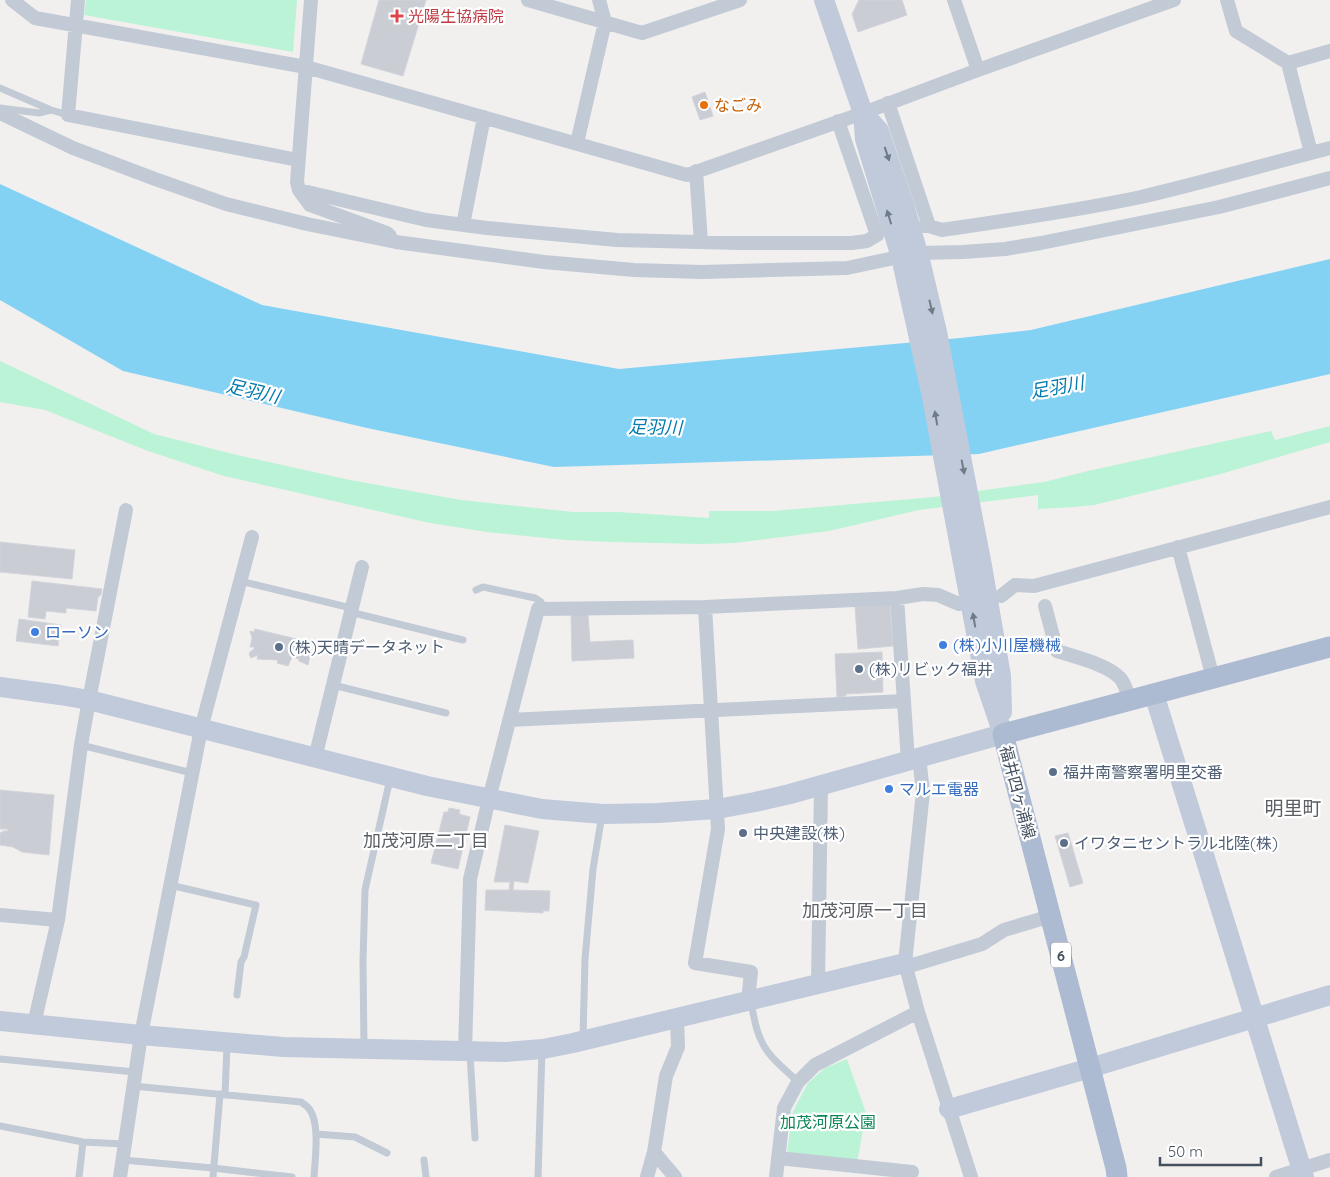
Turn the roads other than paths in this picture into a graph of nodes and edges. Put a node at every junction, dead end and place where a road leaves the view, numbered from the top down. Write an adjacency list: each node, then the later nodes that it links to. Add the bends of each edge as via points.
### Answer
1 (12, 0): 13 (street, via 35,18)
2 (78, 0): 13 (street)
3 (311, 0): 16 (street)
4 (528, 0): 12 (street)
5 (598, 0): 12 (street)
6 (740, 0): 11 (street)
7 (824, 0): 22 (street)
8 (954, 0): 17 (street)
9 (1174, 0): 17 (street)
10 (1227, 0): 15 (street, via 1236,30)
11 (718, 4): 12 (street, via 642,33)
12 (605, 22): 27 (street)
13 (76, 26): 16 (street); 24 (street)
14 (1330, 51): 15 (street)
15 (1288, 63): 29 (street)
16 (306, 67): 25 (street); 30 (street)
17 (978, 70): 19 (street)
18 (0, 88): 21 (lane)
19 (888, 103): 22 (street); 29 (street, via 926,226 942,230 1066,212 1140,197)
20 (0, 108): 21 (lane, via 39,113)
21 (51, 110): 24 (lane)
22 (863, 113): 26 (street); 37 (street, via 865,139)
23 (0, 114): 35 (street, via 73,148 226,204)
24 (68, 115): 30 (street)
25 (484, 117): 27 (street); 34 (street)
26 (838, 121): 31 (street); 36 (street, via 877,235 867,241 852,243)
27 (577, 144): 31 (street, via 687,174)
28 (1330, 148): 29 (street)
29 (1311, 153)
30 (298, 160): 33 (street)
31 (696, 171): 36 (street)
32 (1330, 178): 37 (street, via 1220,208 1041,243)
33 (299, 190): 34 (street, via 426,220); 35 (street, via 310,205 387,232)
34 (463, 225): 36 (street, via 617,240)
35 (396, 242): 37 (street, via 544,262 634,270 702,272 847,268)
36 (701, 242)
37 (911, 258): 65 (street, via 937,332 973,567 1001,676)
38 (1330, 507): 41 (street)
39 (126, 510): 58 (street)
40 (252, 537): 43 (street)
41 (1178, 547): 45 (street, via 1034,586 1015,585); 54 (street)
42 (362, 567): 51 (street)
43 (240, 581): 51 (lane); 64 (street)
44 (476, 590): 50 (lane, via 483,587 535,598 541,602)
45 (1001, 596)
46 (897, 598): 47 (street, via 938,595); 49 (street); 60 (street)
47 (959, 604)
48 (1045, 606): 59 (street, via 1057,651 1111,671 1121,679)
49 (705, 607): 50 (street); 61 (street)
50 (538, 609): 63 (street)
51 (351, 610): 52 (lane); 55 (street)
52 (463, 640)
53 (1330, 647): 54 (main road, 福井四ヶ浦線)
54 (1213, 678): 57 (main road, 福井四ヶ浦線)
55 (333, 685): 62 (lane); 67 (street)
56 (0, 687): 58 (street)
57 (1154, 694): 59 (main road, 福井四ヶ浦線); 86 (street)
58 (88, 700): 64 (street); 66 (street)
59 (1130, 700): 65 (main road, 福井四ヶ浦線)
60 (904, 701): 61 (street); 68 (street)
61 (711, 710): 63 (street); 73 (street)
62 (446, 713)
63 (509, 720): 72 (street)
64 (201, 729): 67 (street); 69 (street)
65 (1003, 734): 68 (street); 77 (main road, 福井四ヶ浦線 / 6)
66 (81, 745): 69 (lane); 78 (street)
67 (315, 758): 70 (street)
68 (914, 759): 71 (street); 79 (street, via 923,792)
69 (192, 773): 75 (street)
70 (390, 777): 72 (street); 92 (lane, via 365,890)
71 (821, 785): 73 (street); 80 (street)
72 (489, 799): 74 (street, via 542,809); 94 (street, via 470,879)
73 (717, 809): 74 (street); 83 (street, via 718,829 695,963 751,972)
74 (603, 814): 90 (lane, via 593,869 585,959)
75 (170, 885): 81 (lane, via 256,905 240,962); 89 (street)
76 (0, 915): 78 (street)
77 (1051, 916): 79 (street, via 1004,930 982,944); 96 (main road, 福井四ヶ浦線 / 6)
78 (58, 920): 88 (street)
79 (905, 965): 80 (street); 84 (street)
80 (818, 984): 83 (street)
81 (237, 995)
82 (1330, 995): 86 (street)
83 (749, 1001): 85 (street); 98 (lane, via 761,1042 773,1059)
84 (918, 1012): 98 (street, via 816,1065); 100 (street)
85 (676, 1018): 90 (street); 106 (street, via 678,1047 666,1076)
86 (1254, 1018): 96 (street); 115 (street)
87 (0, 1021): 88 (street)
88 (34, 1024): 89 (street)
89 (141, 1035): 91 (street); 97 (street)
90 (583, 1041): 93 (street)
91 (228, 1042): 92 (street); 99 (lane)
92 (364, 1049): 94 (street)
93 (542, 1049): 94 (street); 122 (lane)
94 (467, 1051): 103 (lane)
95 (0, 1059): 97 (lane)
96 (1090, 1068): 100 (street); 127 (main road, 福井四ヶ浦線 / 6)
97 (134, 1080): 99 (lane); 105 (street)
98 (798, 1082): 108 (street, via 784,1108)
99 (223, 1095): 102 (lane, via 301,1102 310,1110); 112 (lane)
100 (949, 1109): 126 (street)
101 (0, 1126): 104 (lane)
102 (316, 1134): 107 (lane, via 355,1137); 120 (lane)
103 (475, 1138)
104 (83, 1142): 105 (lane); 116 (lane)
105 (125, 1144): 109 (street)
106 (654, 1152): 123 (street); 124 (street)
107 (387, 1153)
108 (778, 1158): 113 (street); 125 (street)
109 (123, 1160): 112 (lane); 117 (street)
110 (424, 1160): 121 (lane)
111 (1330, 1160): 115 (street)
112 (213, 1168): 118 (lane); 119 (lane)
113 (845, 1171): 114 (street)
114 (912, 1172)
115 (1303, 1173): 128 (street)
116 (79, 1177)
117 (120, 1177)
118 (212, 1177)
119 (292, 1177)
120 (314, 1177)
121 (426, 1177)
122 (538, 1177)
123 (648, 1177)
124 (675, 1177)
125 (776, 1177)
126 (971, 1177)
127 (1117, 1177)
128 (1276, 1177)

